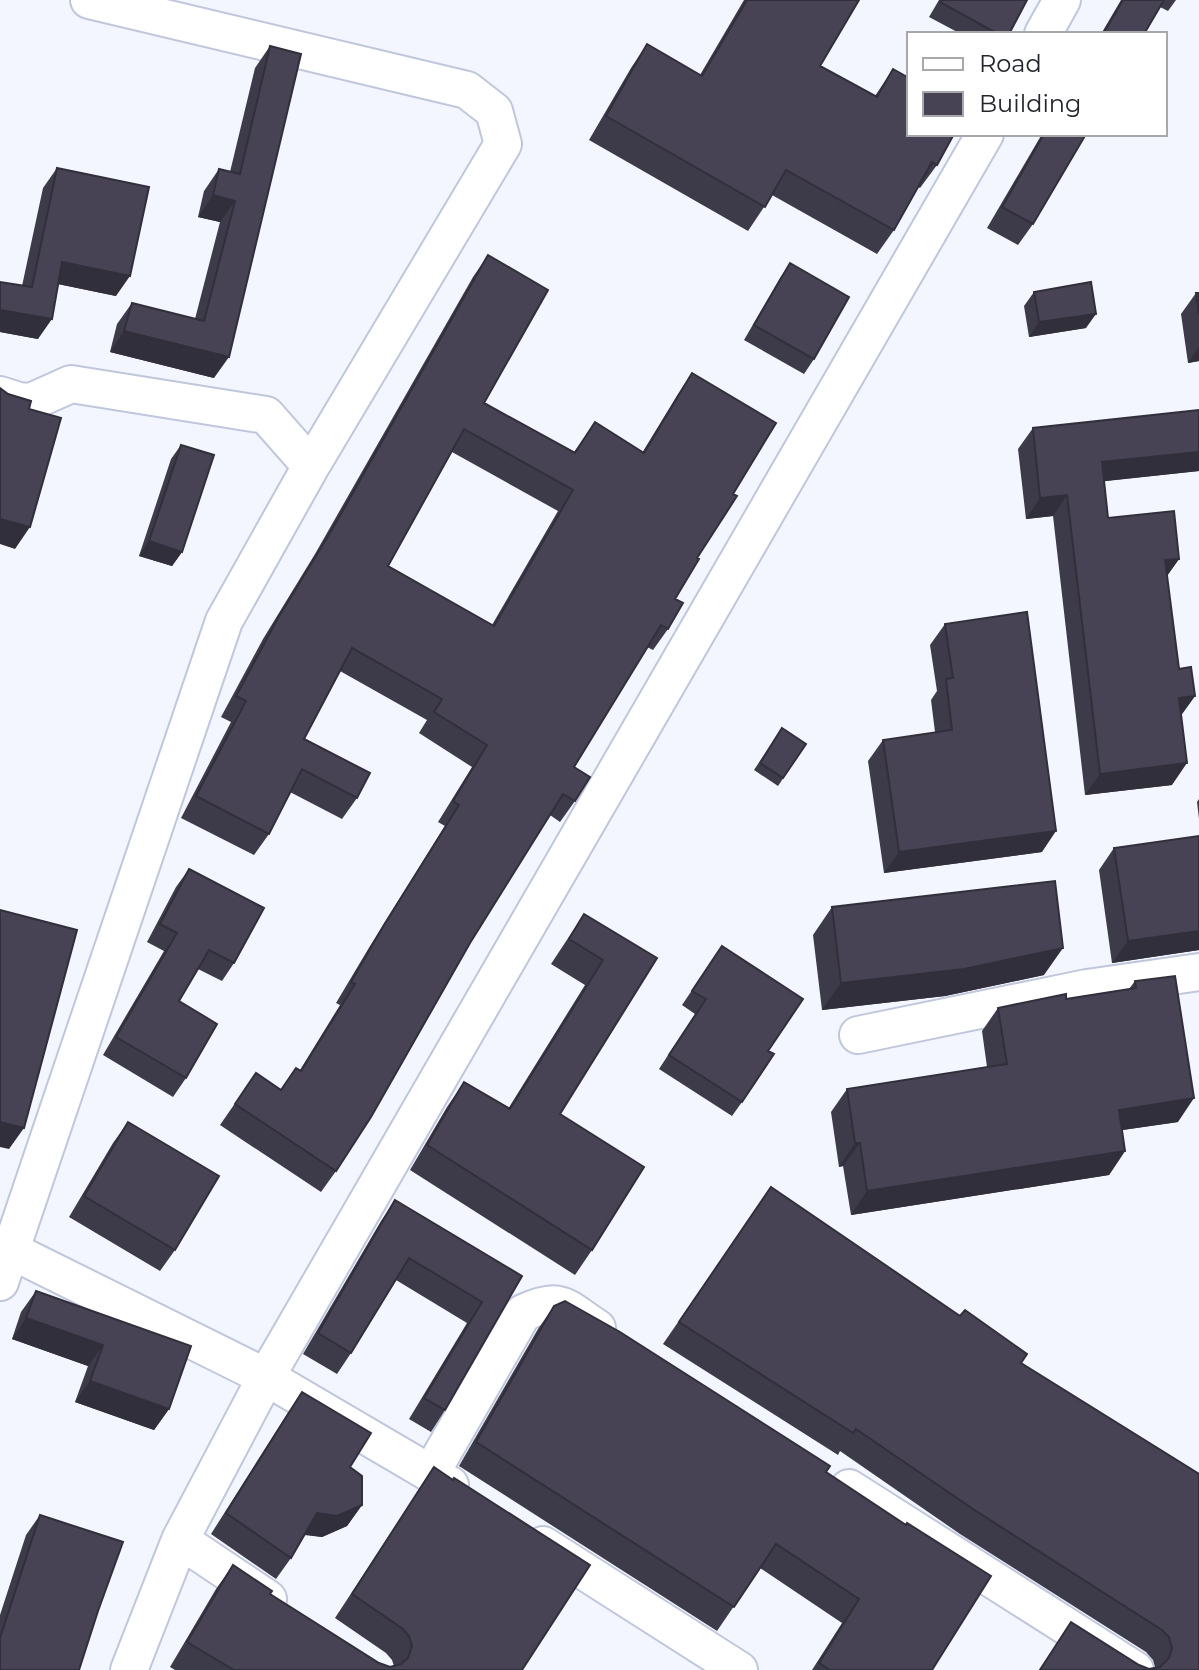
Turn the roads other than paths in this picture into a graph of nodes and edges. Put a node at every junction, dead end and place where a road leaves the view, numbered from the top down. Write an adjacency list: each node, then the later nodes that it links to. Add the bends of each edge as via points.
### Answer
1 (89, 0): 6 (street, via 467,90 494,111 503,144)
2 (1062, 0): 3 (street)
3 (1044, 32)
4 (984, 136): 11 (street)
5 (0, 395): 6 (street, via 33,401 71,384 266,415)
6 (311, 466): 9 (street, via 224,621)
7 (1199, 972): 8 (street, via 1087,988)
8 (858, 1035)
9 (5, 1266): 11 (street)
10 (629, 1348): 13 (street, via 565,1306 546,1303 523,1313)
11 (266, 1377): 13 (street); 16 (street)
12 (815, 1467): 20 (street)
13 (431, 1473): 14 (street)
14 (471, 1499)
15 (511, 1524): 19 (street)
16 (180, 1540): 17 (street); 18 (street)
17 (296, 1618)
18 (129, 1670)
19 (739, 1670)
20 (1135, 1670)

